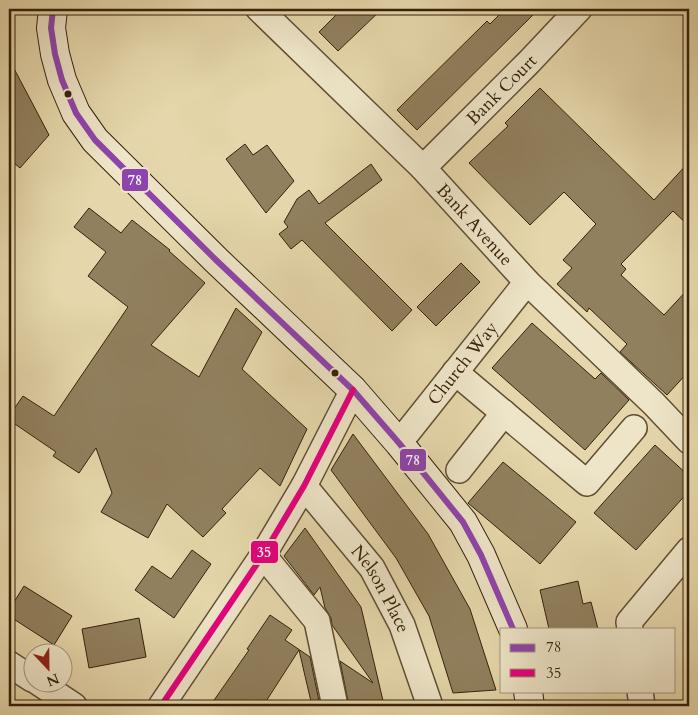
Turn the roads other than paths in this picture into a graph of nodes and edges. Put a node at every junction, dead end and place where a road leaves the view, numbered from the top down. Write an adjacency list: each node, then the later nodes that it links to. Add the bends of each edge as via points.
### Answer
1 (53, 9): 7 (main road, via 54,54 62,80 76,113 95,140)
2 (259, 9): 4 (street, Bank Avenue)
3 (579, 9): 4 (street, Bank Court)
4 (424, 168): 5 (street, Bank Avenue)
5 (527, 282): 6 (street, Church Way); 10 (street, Bank Avenue)
6 (455, 372): 8 (street); 11 (street, Church Way)
7 (353, 390): 11 (main road); 13 (street)
8 (504, 413): 9 (street, via 587,482); 12 (street)
9 (634, 428)
10 (689, 441)
11 (399, 443): 16 (main road, via 463,522)
12 (458, 470)
13 (304, 486): 15 (street); 26 (street, Nelson Place, via 372,568 402,625)
14 (689, 550): 17 (street, via 628,622)
15 (263, 555): 24 (street); 25 (street, via 317,620)
16 (513, 628)
17 (630, 628)
18 (9, 664): 19 (street)
19 (22, 672)
20 (53, 692): 23 (street)
21 (528, 692): 27 (main road)
22 (640, 692): 28 (street)
23 (74, 706)
24 (161, 706)
25 (336, 706)
26 (430, 706)
27 (530, 706)
28 (642, 706)

